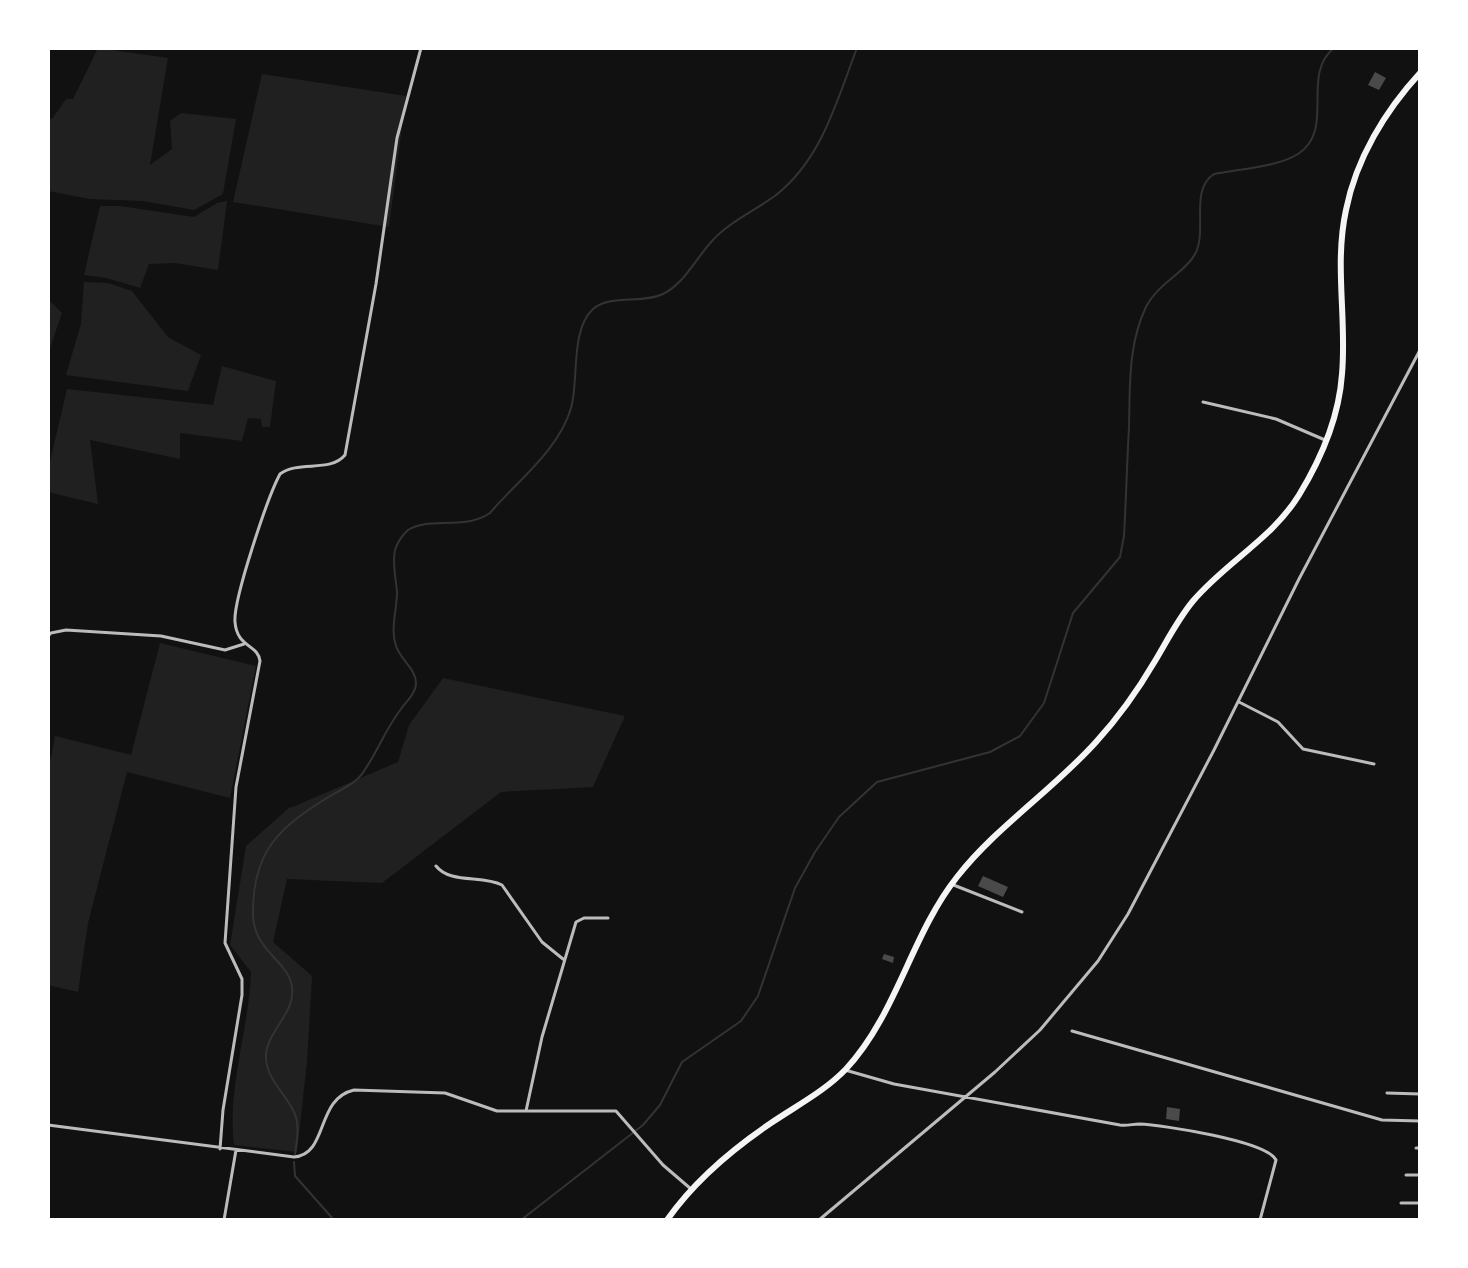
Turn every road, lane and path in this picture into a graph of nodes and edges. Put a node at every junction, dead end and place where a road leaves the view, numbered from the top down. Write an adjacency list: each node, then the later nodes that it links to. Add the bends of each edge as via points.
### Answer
1 (421, 48): 7 (street, via 397,138 345,455 333,463 285,471 276,481 235,620)
2 (1420, 73): 5 (highway, via 1371,141 1347,203 1340,277 1342,374)
3 (1420, 350): 8 (street)
4 (1203, 402): 5 (street, via 1276,419)
5 (1326, 441): 11 (highway, via 1290,508 1190,604 1138,688 1095,743 987,843)
6 (48, 636): 7 (street, via 66,630 161,636 225,650)
7 (244, 644): 23 (street, via 260,661 236,787 225,943 242,979 242,995)
8 (1239, 702): 9 (street, via 1278,722 1303,749); 19 (street, via 1098,961 1040,1030)
9 (1374, 764)
10 (436, 866): 14 (street, via 446,875 502,885 542,942)
11 (951, 884): 12 (street); 16 (highway, via 878,1024)
12 (1022, 912)
13 (608, 918): 14 (street, via 580,918)
14 (565, 960): 20 (street)
15 (1072, 1031): 21 (street, via 1382,1120)
16 (845, 1070): 19 (street); 27 (highway, via 730,1152)
17 (1387, 1093): 18 (street)
18 (1420, 1094)
19 (968, 1097): 32 (street); 33 (street, via 1120,1125 1212,1135 1267,1150 1276,1160)
20 (526, 1111): 24 (street, via 497,1111 445,1093 354,1090 332,1101 313,1147 302,1157); 27 (street, via 611,1110 623,1116 651,1152)
21 (1420, 1121)
22 (48, 1125): 23 (street)
23 (220, 1149): 24 (street)
24 (236, 1150): 30 (street)
25 (1406, 1175): 26 (street)
26 (1420, 1175)
27 (692, 1189): 31 (highway)
28 (1401, 1203): 29 (street)
29 (1420, 1203)
30 (224, 1220)
31 (667, 1220)
32 (819, 1220)
33 (1260, 1220)

